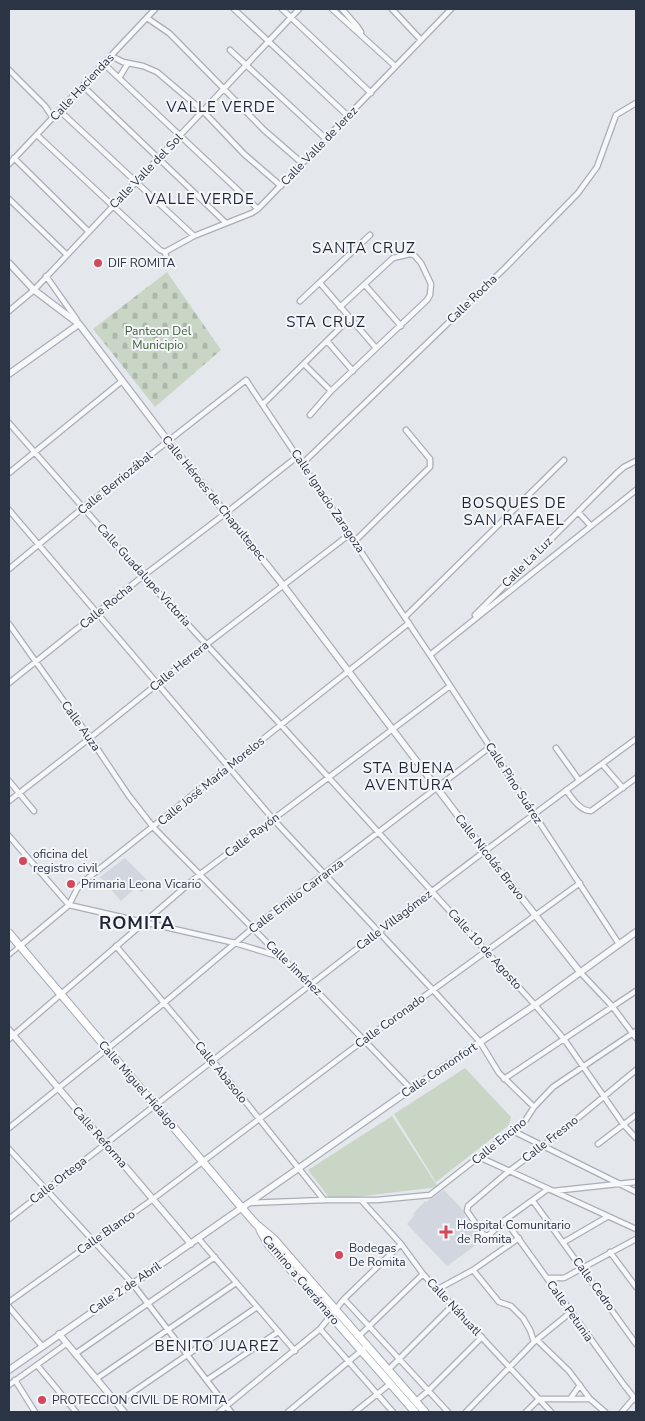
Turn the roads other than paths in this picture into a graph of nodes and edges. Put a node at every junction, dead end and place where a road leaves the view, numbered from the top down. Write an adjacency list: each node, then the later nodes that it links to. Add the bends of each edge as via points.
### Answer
1 (155, 9): 12 (street, Calle Haciendas)
2 (234, 9): 15 (street)
3 (282, 9): 11 (street)
4 (299, 9): 11 (street, Calle Valle del Sol)
5 (332, 9): 13 (street)
6 (342, 9): 13 (street)
7 (392, 9): 14 (street)
8 (441, 9): 10 (street)
9 (451, 9): 10 (street, Calle Valle de Jerez)
10 (446, 14): 14 (street, Calle Valle de Jerez)
11 (291, 17): 15 (street, Calle Valle del Sol); 26 (street)
12 (147, 18): 17 (street, Calle Haciendas); 25 (street, via 169,33)
13 (361, 33): 21 (street)
14 (421, 40): 21 (street, Calle Valle de Jerez)
15 (268, 41): 20 (street, Calle Valle del Sol); 30 (street)
16 (230, 50): 20 (street)
17 (111, 56): 18 (street); 19 (street, Calle Haciendas)
18 (128, 63): 23 (street); 29 (street, via 157,72)
19 (104, 64): 23 (street); 24 (street, Calle Haciendas)
20 (246, 65): 25 (street, Calle Valle del Sol); 34 (street)
21 (396, 66): 26 (street, Calle Valle de Jerez)
22 (9, 70): 31 (street)
23 (119, 78): 33 (street)
24 (83, 86): 28 (street, Calle Haciendas); 36 (street)
25 (224, 88): 29 (street, Calle Valle del Sol); 38 (street)
26 (371, 92): 30 (street, Calle Valle de Jerez)
27 (636, 103): 79 (street, Calle Rocha, via 615,118 597,167 578,193)
28 (60, 111): 31 (street, Calle Haciendas); 39 (street)
29 (203, 111): 33 (street, Calle Valle del Sol); 40 (street)
30 (348, 116): 34 (street, Calle Valle de Jerez)
31 (53, 118): 32 (street, Calle Haciendas)
32 (37, 135): 35 (street, Calle Haciendas); 42 (street)
33 (180, 135): 36 (street, Calle Valle del Sol); 43 (street)
34 (326, 139): 38 (street, Calle Valle de Jerez)
35 (14, 158): 37 (street, Calle Haciendas); 45 (street)
36 (158, 158): 39 (street, Calle Valle del Sol); 44 (street)
37 (9, 164)
38 (302, 164): 40 (street, Calle Valle de Jerez)
39 (135, 182): 42 (street, Calle Valle del Sol); 47 (street)
40 (280, 186): 43 (street, Calle Valle de Jerez)
41 (9, 199): 49 (street)
42 (112, 206): 45 (street, Calle Valle del Sol); 48 (street)
43 (258, 209): 44 (street, Calle Valle de Jerez)
44 (226, 223): 47 (street, Calle Valle de Jerez)
45 (88, 231): 49 (street, Calle Valle del Sol)
46 (370, 235): 53 (street)
47 (194, 236): 48 (street, Calle Valle de Jerez)
48 (165, 252): 50 (street)
49 (66, 254): 52 (street, Calle Valle del Sol)
50 (168, 264)
51 (10, 266): 55 (street, Calle Héroes de Chapultepec)
52 (46, 276): 55 (street, Calle Valle del Sol); 60 (street)
53 (320, 283): 56 (street); 57 (street)
54 (365, 285): 57 (street); 61 (street); 61 (street, via 393,258 414,255 431,284 430,295)
55 (34, 290): 58 (street, Calle Valle del Sol); 60 (street, Calle Héroes de Chapultepec)
56 (300, 302)
57 (340, 307): 59 (street)
58 (9, 311)
59 (349, 319): 62 (street); 63 (street)
60 (79, 324): 66 (street); 68 (street, Calle Héroes de Chapultepec)
61 (401, 326): 63 (street)
62 (327, 341): 64 (street); 65 (street)
63 (376, 348): 65 (street)
64 (304, 364): 69 (street); 70 (street)
65 (353, 371): 69 (street)
66 (9, 374)
67 (246, 380): 70 (street, Calle Ignacio Zaragoza); 74 (street, Calle Berriozábal)
68 (122, 381): 74 (street, Calle Héroes de Chapultepec); 75 (street)
69 (331, 391): 71 (street)
70 (263, 404): 76 (street, Calle Ignacio Zaragoza)
71 (310, 415)
72 (9, 423): 75 (street, Calle Guadalupe Victoria)
73 (406, 430): 88 (street, via 430,459 430,467)
74 (168, 441): 82 (street, Calle Berriozábal); 85 (street, Calle Héroes de Chapultepec)
75 (34, 451): 80 (street); 82 (street, Calle Guadalupe Victoria)
76 (298, 456): 79 (street, Calle Ignacio Zaragoza); 85 (street, Calle Rocha)
77 (564, 460): 96 (street)
78 (636, 461): 84 (street, Calle La Luz, via 624,467)
79 (303, 463): 87 (street, Calle Ignacio Zaragoza)
80 (9, 473)
81 (636, 490): 86 (street, Calle La Luz)
82 (84, 507): 89 (street, Calle Berriozábal); 91 (street, Calle Guadalupe Victoria)
83 (9, 510): 89 (street)
84 (578, 512): 86 (street); 92 (street, Calle La Luz)
85 (226, 513): 91 (street, Calle Rocha); 94 (street, Calle Héroes de Chapultepec)
86 (592, 526): 93 (street, Calle La Luz)
87 (350, 534): 88 (street, Calle Ignacio Zaragoza); 94 (street, Calle Herrera)
88 (355, 541): 96 (street, Calle Ignacio Zaragoza)
89 (39, 545): 90 (street, Calle Berriozábal); 95 (street)
90 (9, 569)
91 (143, 576): 95 (street, Calle Rocha); 100 (street, Calle Guadalupe Victoria)
92 (511, 578): 93 (street); 99 (street, Calle La Luz)
93 (518, 585): 99 (street, Calle La Luz)
94 (283, 586): 100 (street, Calle Herrera); 103 (street, Calle Héroes de Chapultepec)
95 (96, 614): 102 (street, Calle Rocha); 105 (street)
96 (405, 617): 97 (street, Calle Ignacio Zaragoza)
97 (409, 623): 101 (street, Calle Pino Suárez); 103 (street, Calle José María Morelos)
98 (9, 624): 102 (street, Calle Auza)
99 (464, 626): 101 (street, Calle La Luz)
100 (207, 644): 105 (street, Calle Herrera); 107 (street, Calle Guadalupe Victoria)
101 (430, 655): 106 (street, Calle Pino Suárez)
102 (36, 662): 104 (street, Calle Rocha); 109 (street, Calle Auza)
103 (349, 672): 107 (street, Calle José María Morelos); 108 (street, Calle Nicolás Bravo)
104 (9, 683)
105 (157, 683): 109 (street, Calle Herrera); 114 (street)
106 (450, 686): 108 (street, Calle Rayón); 111 (street, Calle Pino Suárez)
107 (281, 725): 114 (street, Calle José María Morelos); 115 (street, Calle 10 de Agosto)
108 (392, 729): 115 (street, Calle Rayón); 119 (street, Calle Nicolás Bravo)
109 (90, 738): 122 (street, Calle Herrera); 127 (street, Calle Auza)
110 (636, 739): 113 (street, Calle Villagómez)
111 (490, 747): 119 (street, Calle Emilio Carranza); 125 (street, Calle Pino Suárez)
112 (556, 748): 117 (street)
113 (602, 764): 117 (street, Calle Villagómez); 120 (street)
114 (227, 767): 126 (street); 127 (street, Calle José María Morelos)
115 (328, 778): 126 (street, Calle Rayón); 128 (street, Calle 10 de Agosto)
116 (636, 778): 120 (street)
117 (580, 780): 121 (street, Calle Villagómez)
118 (9, 781): 122 (street)
119 (437, 788): 128 (street, Calle Emilio Carranza); 130 (street, Calle Nicolás Bravo)
120 (623, 788): 121 (street, via 591,811 581,807)
121 (566, 790): 125 (street, Calle Villagómez)
122 (19, 793): 123 (street, Calle Herrera); 124 (street)
123 (9, 801)
124 (34, 810)
125 (534, 814): 130 (street, Calle Villagómez); 133 (street, Calle Pino Suárez)
126 (272, 819): 131 (street); 132 (street, Calle Rayón)
127 (154, 828): 132 (street, Calle Jiménez); 135 (street, Calle José María Morelos, via 88,878 77,889)
128 (378, 833): 131 (street, Calle Emilio Carranza); 134 (street, Calle 10 de Agosto)
129 (9, 836): 135 (street)
130 (484, 850): 134 (street, Calle Villagómez); 136 (street, Calle Nicolás Bravo)
131 (324, 874): 138 (street, Calle Emilio Carranza); 139 (street)
132 (199, 875): 137 (street, Calle Rayón); 138 (street, Calle Jiménez)
133 (580, 884): 136 (street, Calle Coronado); 143 (street, Calle Pino Suárez)
134 (432, 891): 139 (street, Calle Villagómez); 146 (street, Calle 10 de Agosto)
135 (69, 905): 137 (street); 144 (street, Calle José María Morelos)
136 (535, 916): 146 (street, Calle Coronado); 149 (street, Calle Nicolás Bravo)
137 (144, 922): 142 (street); 145 (street, Calle Rayón)
138 (253, 928): 142 (street, Calle Emilio Carranza); 148 (street, Calle Jiménez)
139 (379, 932): 150 (street, Calle Villagómez); 151 (street)
140 (9, 933): 144 (main road, Calle Miguel Hidalgo)
141 (635, 935): 143 (street, Calle Comonfort)
142 (235, 943): 148 (street); 154 (street, Calle Emilio Carranza)
143 (619, 944): 149 (street, Calle Comonfort)
144 (20, 946): 147 (street); 153 (main road, Calle Miguel Hidalgo)
145 (116, 946): 153 (street, Calle Rayón); 154 (street, Calle Abasolo)
146 (487, 951): 151 (street, Calle Coronado); 155 (street, Calle 10 de Agosto)
147 (9, 955)
148 (282, 958): 150 (street, Calle Jiménez)
149 (580, 972): 155 (street, Calle Comonfort); 156 (street, Calle Nicolás Bravo)
150 (310, 984): 161 (street, Calle Jiménez); 164 (street, Calle Villagómez)
151 (433, 990): 161 (street, Calle Coronado); 162 (street)
152 (636, 991): 156 (street)
153 (60, 994): 158 (street, Calle Rayón); 163 (main road, Calle Miguel Hidalgo)
154 (164, 1003): 163 (street, Calle Emilio Carranza); 164 (street, Calle Abasolo)
155 (535, 1005): 160 (street, Calle 10 de Agosto); 162 (street, Calle Comonfort)
156 (612, 1006): 157 (street, Calle Nicolás Bravo); 160 (street)
157 (634, 1032): 159 (street, Calle Nicolás Bravo); 165 (street, Calle Encino)
158 (10, 1034): 168 (street, Calle Reforma)
159 (636, 1038)
160 (564, 1039): 165 (street, Calle 10 de Agosto); 167 (street)
161 (364, 1040): 169 (street, Calle Jiménez); 174 (street, Calle Coronado)
162 (480, 1042): 167 (street); 169 (street, Calle Comonfort)
163 (107, 1049): 168 (street, Calle Emilio Carranza); 171 (main road, Calle Miguel Hidalgo)
164 (213, 1061): 171 (street, Calle Villagómez); 174 (street, Calle Abasolo)
165 (582, 1068): 170 (street, Calle 10 de Agosto); 172 (street, Calle Encino, via 553,1087)
166 (636, 1070): 170 (street, Calle Fresno)
167 (504, 1079): 172 (street)
168 (58, 1088): 176 (street, Calle Emilio Carranza); 179 (street, Calle Reforma)
169 (411, 1089): 185 (street, Calle Comonfort)
170 (603, 1096): 175 (street, Calle 10 de Agosto); 181 (street, Calle Fresno)
171 (156, 1106): 179 (street, Calle Ortega); 184 (main road, Calle Miguel Hidalgo)
172 (534, 1106): 177 (street, Calle Encino, via 529,1117)
173 (636, 1115): 175 (street)
174 (259, 1119): 184 (street, Calle Coronado); 185 (street, Calle Abasolo)
175 (623, 1124): 178 (street, Calle 10 de Agosto); 180 (street)
176 (9, 1128)
177 (513, 1130): 181 (street); 183 (street, Calle Encino)
178 (636, 1138)
179 (106, 1144): 189 (street, Calle Ortega); 192 (street, Calle Reforma)
180 (598, 1144)
181 (543, 1147): 186 (street, Calle Fresno); 188 (street)
182 (9, 1149): 189 (street)
183 (479, 1158): 186 (street); 195 (street, Calle Encino, via 430,1195)
184 (203, 1161): 192 (street, Calle Blanco); 198 (main road, Calle Miguel Hidalgo)
185 (299, 1168): 193 (street, Calle Abasolo); 197 (street, Calle Comonfort)
186 (508, 1172): 190 (street); 202 (street, Calle Fresno, via 468,1206 467,1211 485,1236)
187 (636, 1182): 188 (street)
188 (618, 1183): 190 (street); 191 (street)
189 (47, 1189): 201 (street, Calle Ortega); 208 (street)
190 (550, 1190): 196 (street); 200 (street)
191 (636, 1192)
192 (153, 1198): 208 (street, Calle Blanco); 210 (street, Calle Reforma)
193 (324, 1200): 194 (street); 197 (street)
194 (361, 1200): 195 (street); 199 (street, Calle Náhuatl)
195 (377, 1200): 199 (street)
196 (533, 1201): 202 (street); 209 (street, Calle Cedro)
197 (249, 1203): 198 (street, Calle Comonfort)
198 (242, 1208): 203 (main road, Calle Miguel Hidalgo); 205 (street, Calle 2 de Abril)
199 (372, 1211): 211 (street, Calle Náhuatl)
200 (607, 1217): 204 (street); 209 (street)
201 (9, 1219)
202 (505, 1220): 206 (street, Calle Petunia)
203 (256, 1224): 229 (main road, Camino a Cuerámaro, via 268,1244)
204 (636, 1229)
205 (198, 1238): 210 (street, Calle 2 de Abril); 213 (street)
206 (519, 1238): 215 (street); 217 (street, Calle Petunia)
207 (636, 1239): 212 (street)
208 (94, 1240): 218 (street); 223 (street, Calle Blanco)
209 (564, 1242): 214 (street, Calle Cedro)
210 (190, 1244): 218 (street, Calle 2 de Abril)
211 (401, 1244): 216 (street, Calle Náhuatl); 222 (street)
212 (610, 1252): 214 (street); 220 (street)
213 (214, 1257): 219 (street); 224 (street)
214 (582, 1269): 217 (street, via 564,1278); 239 (street, Calle Cedro)
215 (473, 1270): 221 (street); 237 (street, via 499,1302 511,1306 524,1318)
216 (423, 1274): 221 (street, Calle Náhuatl); 231 (street)
217 (547, 1278): 228 (street, Calle Petunia)
218 (132, 1283): 224 (street); 234 (street, Calle 2 de Abril)
219 (236, 1283): 227 (street); 232 (street)
220 (636, 1287)
221 (438, 1289): 225 (street, Calle Náhuatl)
222 (344, 1299): 229 (street); 231 (street)
223 (9, 1302)
224 (148, 1303): 232 (street); 244 (street)
225 (453, 1305): 236 (street, Calle Náhuatl); 246 (street)
226 (9, 1307): 240 (street)
227 (257, 1307): 233 (street); 245 (street)
228 (571, 1312): 237 (street); 261 (street, Calle Petunia)
229 (333, 1313): 230 (street); 235 (main road, Camino a Cuerámaro); 243 (main road, Camino a Cuerámaro)
230 (320, 1328): 242 (street); 247 (street)
231 (369, 1328): 235 (street); 246 (street)
232 (168, 1329): 245 (street); 252 (street)
233 (278, 1332): 242 (street); 254 (street)
234 (59, 1334): 238 (street); 240 (street, Calle 2 de Abril)
235 (358, 1337): 241 (main road, Camino a Cuerámaro)
236 (482, 1337): 249 (street, Calle Náhuatl); 260 (street)
237 (536, 1341): 249 (street); 258 (street)
238 (66, 1344): 244 (street); 248 (street)
239 (636, 1344)
240 (42, 1346): 250 (street, Calle 2 de Abril)
241 (367, 1346): 243 (street); 251 (main road, Camino a Cuerámaro)
242 (295, 1351): 268 (street)
243 (361, 1352): 247 (street); 257 (main road, Camino a Cuerámaro)
244 (75, 1354): 252 (street)
245 (188, 1354): 254 (street); 267 (street)
246 (399, 1359): 251 (street); 260 (street)
247 (349, 1363): 262 (street); 275 (street)
248 (37, 1365): 253 (street); 271 (street)
249 (509, 1366): 264 (street, Calle Náhuatl); 280 (street)
250 (9, 1370)
251 (388, 1370): 255 (main road, Camino a Cuerámaro)
252 (96, 1379): 267 (street)
253 (15, 1380): 256 (street); 270 (street)
254 (207, 1380): 268 (street)
255 (396, 1380): 257 (street); 269 (main road, Camino a Cuerámaro)
256 (9, 1385)
257 (389, 1385): 262 (street); 269 (main road, Camino a Cuerámaro)
258 (580, 1385): 263 (street); 265 (street)
259 (636, 1390): 261 (street)
260 (428, 1391): 269 (street); 279 (street)
261 (630, 1393): 266 (street, Calle Petunia)
262 (377, 1395): 276 (street); 277 (street)
263 (590, 1398): 265 (street); 283 (street)
264 (539, 1399): 265 (street); 281 (street); 282 (street, Calle Náhuatl)
265 (570, 1399)
266 (635, 1399): 284 (street)
267 (117, 1403): 272 (street)
268 (226, 1406): 273 (street); 274 (street)
269 (413, 1407): 278 (main road, Camino a Cuerámaro)
270 (35, 1412)
271 (76, 1412)
272 (124, 1412)
273 (219, 1412)
274 (231, 1412)
275 (288, 1412)
276 (355, 1412)
277 (393, 1412)
278 (425, 1412)
279 (448, 1412)
280 (466, 1412)
281 (526, 1412)
282 (551, 1412)
283 (605, 1412)
284 (622, 1412)

